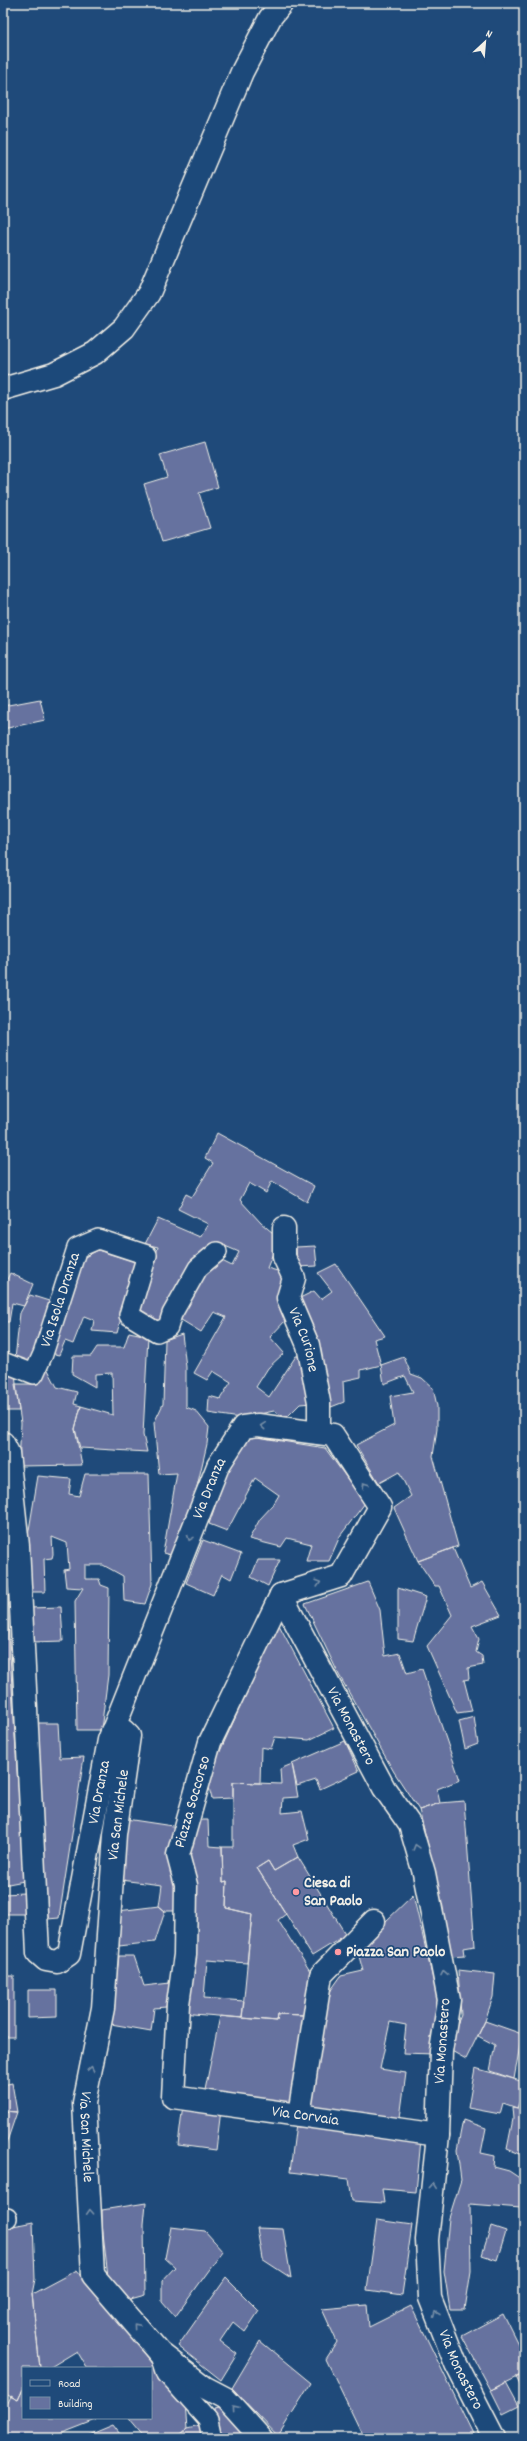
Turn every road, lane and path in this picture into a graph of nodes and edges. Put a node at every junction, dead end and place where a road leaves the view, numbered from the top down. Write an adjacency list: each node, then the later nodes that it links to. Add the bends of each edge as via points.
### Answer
1 (282, 3): 2 (street, via 270,18 242,72 149,293 124,328 95,353 54,374)
2 (3, 389)
3 (284, 1228): 6 (street, Via Curione, via 284,1257 294,1278 288,1298 308,1346 318,1402)
4 (217, 1252): 5 (street, Via Isola Dranza, via 198,1268 172,1314 168,1327 157,1332 130,1314 147,1256 98,1239 77,1248 44,1354 34,1374)
5 (3, 1362)
6 (319, 1433): 8 (street, Via Dranza, one-way to 6, via 341,1576 380,1507 333,1435); 9 (street, Via Dranza, one-way to 9, via 258,1425 243,1427 218,1466)
7 (3, 1443): 9 (street, Via Dranza, via 8,1453 18,1546 38,1953 46,1960 57,1962 69,1954)
8 (281, 1595): 11 (street, Piazza Soccorso, via 210,1742 178,1855 186,1885 185,1955 178,2004); 13 (street, Via Monastero, one-way to 8, via 441,2051 449,2000 424,1873 410,1825 384,1788)
9 (112, 1731): 14 (street, Via San Michele, one-way to 9, via 93,2275 84,2103 103,2008 114,1834 129,1736 124,1731)
10 (374, 1921): 12 (street, via 322,1974)
11 (173, 2097): 12 (street, Via Corvaia)
12 (299, 2115): 13 (street, Via Corvaia)
13 (438, 2135): 17 (street, Via Monastero, one-way to 13, via 456,2364 430,2298 427,2240)
14 (160, 2353): 15 (street, via 167,2374 208,2420); 16 (street, Via San Michele, one-way to 14, via 225,2398 204,2387)
15 (212, 2438)
16 (261, 2438)
17 (494, 2438)

